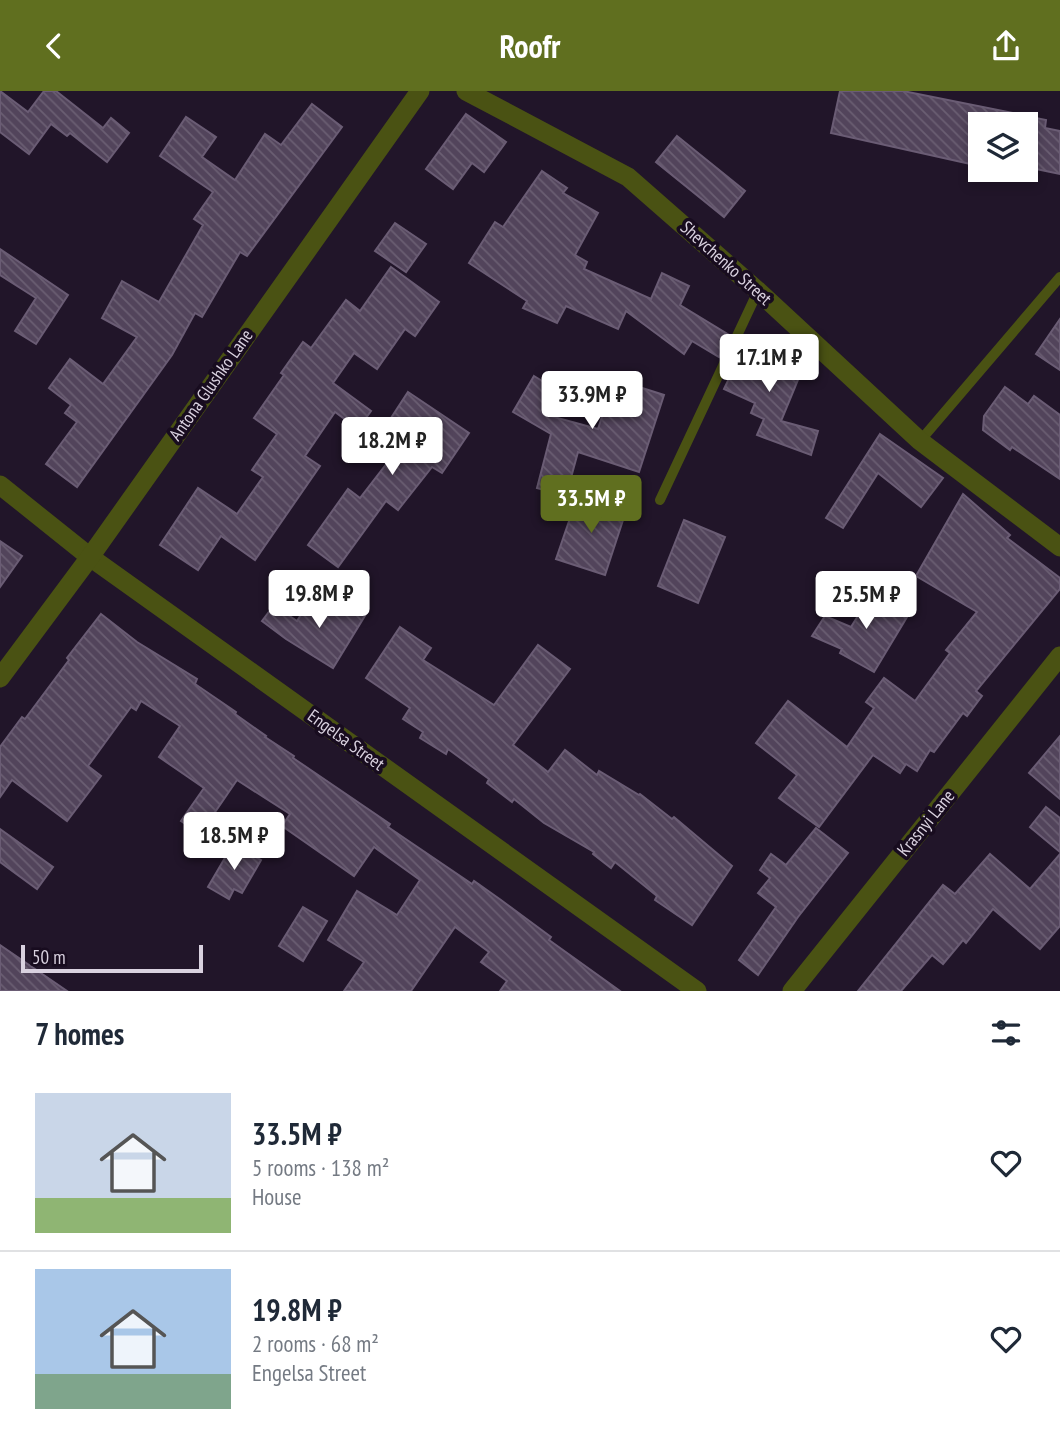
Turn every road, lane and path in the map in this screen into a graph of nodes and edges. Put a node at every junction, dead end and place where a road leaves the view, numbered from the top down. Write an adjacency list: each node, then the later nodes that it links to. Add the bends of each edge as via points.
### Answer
1 (420, 91): 9 (street, Antona Glushko Lane)
2 (466, 91): 4 (street, Shevchenko Street, via 628,177)
3 (1060, 277): 5 (lane)
4 (758, 291): 5 (street, Shevchenko Street); 7 (lane)
5 (920, 441): 8 (street, Shevchenko Street)
6 (0, 485): 9 (street, Engelsa Street)
7 (660, 500)
8 (1060, 547)
9 (90, 557): 11 (street, Antona Glushko Lane); 12 (street, Engelsa Street)
10 (1060, 656): 13 (street, Krasnyi Lane)
11 (0, 677)
12 (697, 991)
13 (792, 991)

